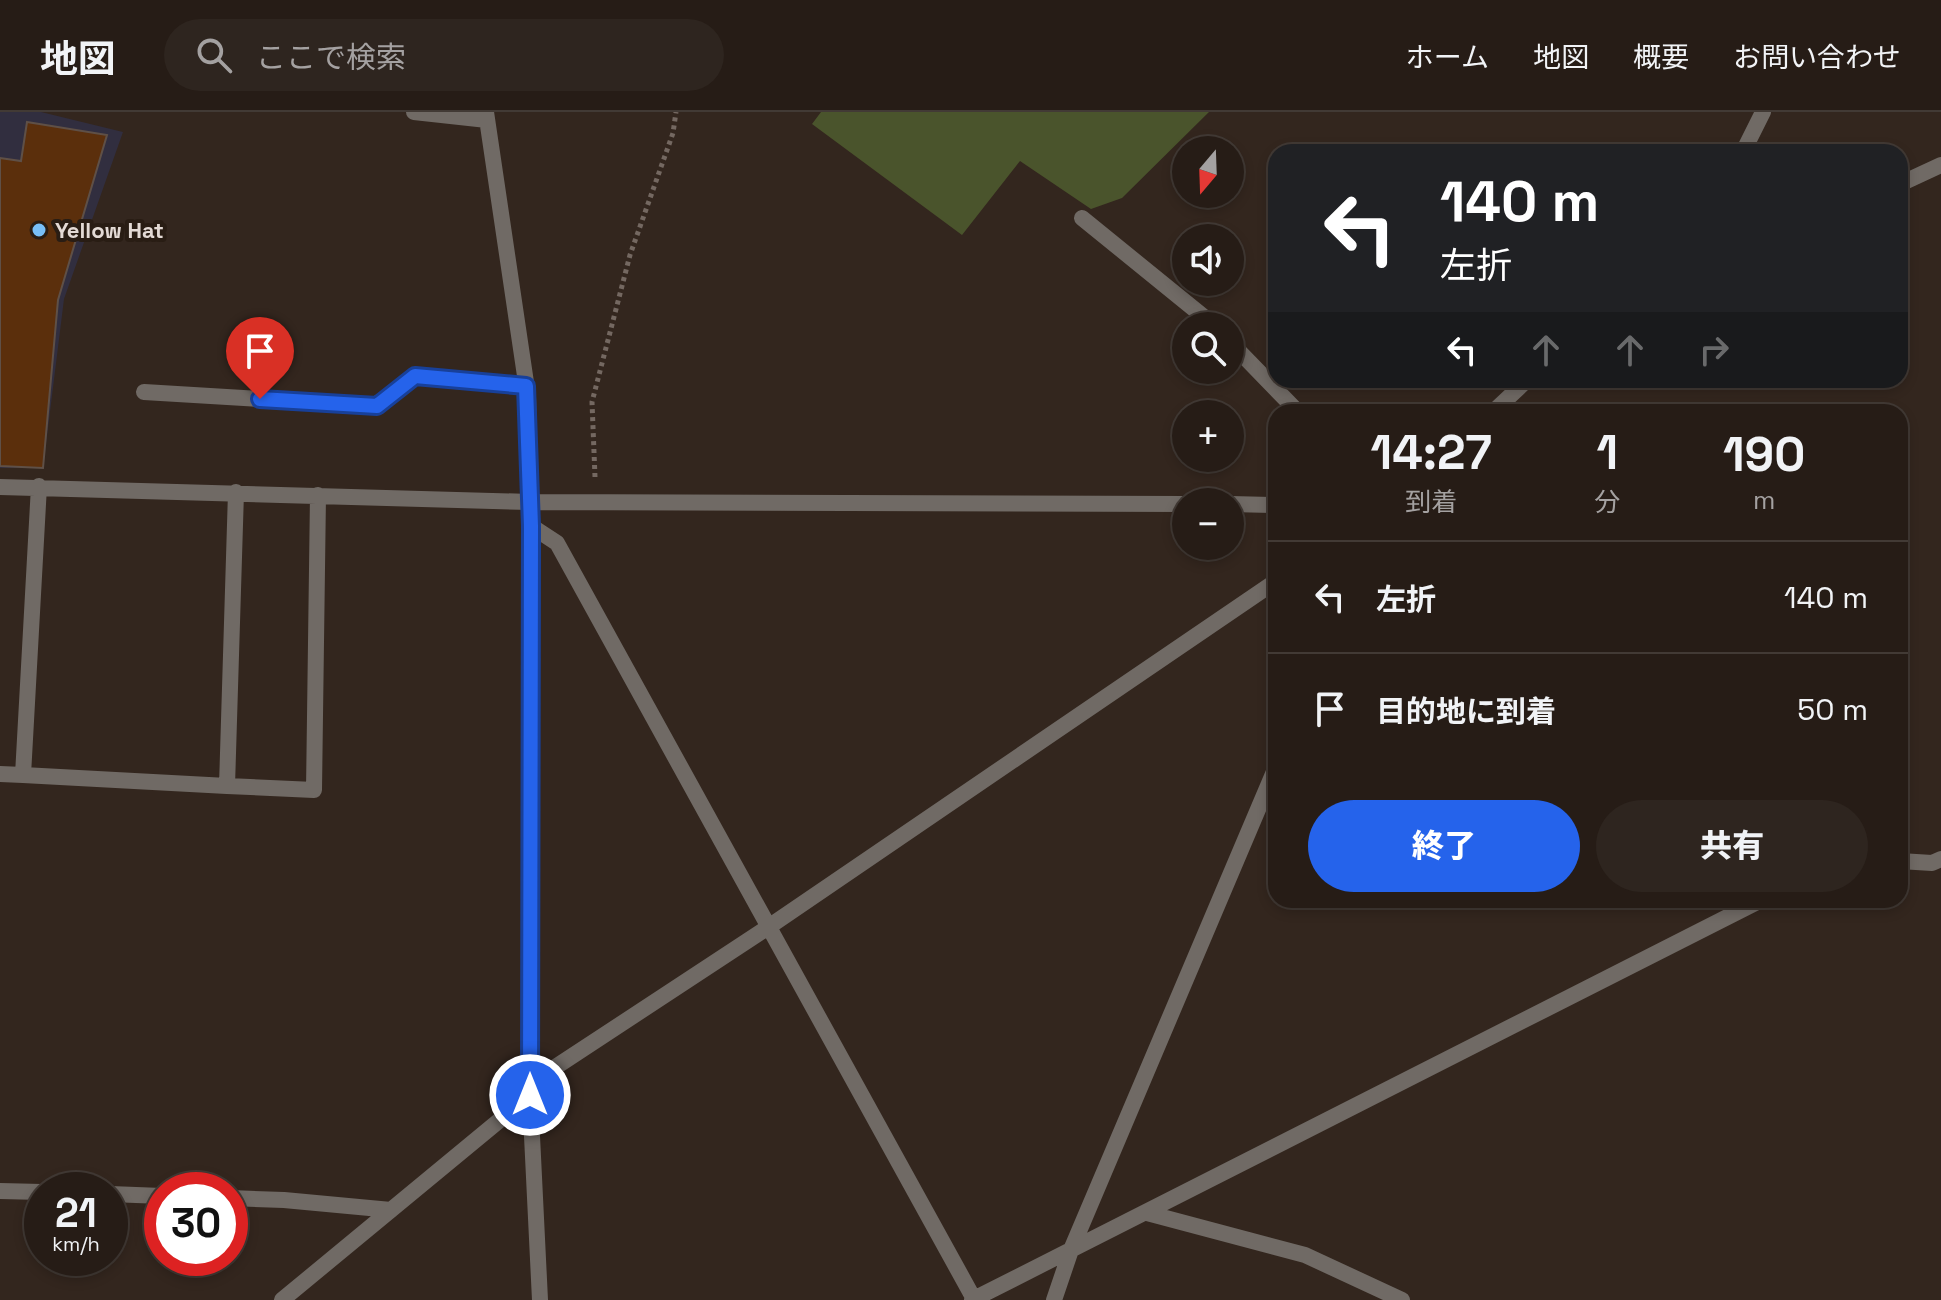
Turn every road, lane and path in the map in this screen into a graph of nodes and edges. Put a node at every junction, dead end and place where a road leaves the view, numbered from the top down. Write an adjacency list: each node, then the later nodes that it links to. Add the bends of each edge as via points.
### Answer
1 (414, 112): 4 (street)
2 (676, 112): 23 (path, via 630,255 592,402)
3 (1763, 112): 5 (street)
4 (487, 116): 12 (street)
5 (1747, 144)
6 (1941, 165): 7 (street)
7 (1908, 180)
8 (1082, 218): 9 (street)
9 (1198, 312)
10 (1244, 356): 11 (street)
11 (1268, 381)
12 (526, 386): 15 (street, via 415,376 377,406); 22 (street)
13 (1275, 388): 16 (street)
14 (1518, 388): 17 (street)
15 (144, 392)
16 (1290, 404)
17 (1502, 404)
18 (39, 486): 19 (street); 20 (street); 30 (street)
19 (0, 487)
20 (236, 492): 21 (street); 31 (street)
21 (318, 495): 22 (street); 31 (street, via 314,790)
22 (530, 502): 23 (street); 27 (street)
23 (596, 502): 24 (street)
24 (1172, 504)
25 (1244, 504): 26 (street)
26 (1268, 505)
27 (531, 526): 36 (street, via 557,543); 37 (street)
28 (1268, 586): 36 (street)
29 (0, 774): 30 (street)
30 (23, 775): 31 (street)
31 (227, 786)
32 (1268, 786): 43 (street)
33 (1941, 859): 34 (street)
34 (1908, 862)
35 (1745, 908): 42 (street)
36 (767, 928): 37 (street, via 557,1066); 44 (street)
37 (530, 1095): 41 (street); 46 (street)
38 (0, 1191): 39 (street)
39 (24, 1192)
40 (248, 1199): 41 (street)
41 (391, 1210): 45 (street)
42 (1147, 1213): 43 (street); 48 (street, via 1305,1255)
43 (1071, 1250): 44 (street); 47 (street)
44 (973, 1299)
45 (282, 1300)
46 (540, 1300)
47 (1054, 1300)
48 (1402, 1300)

